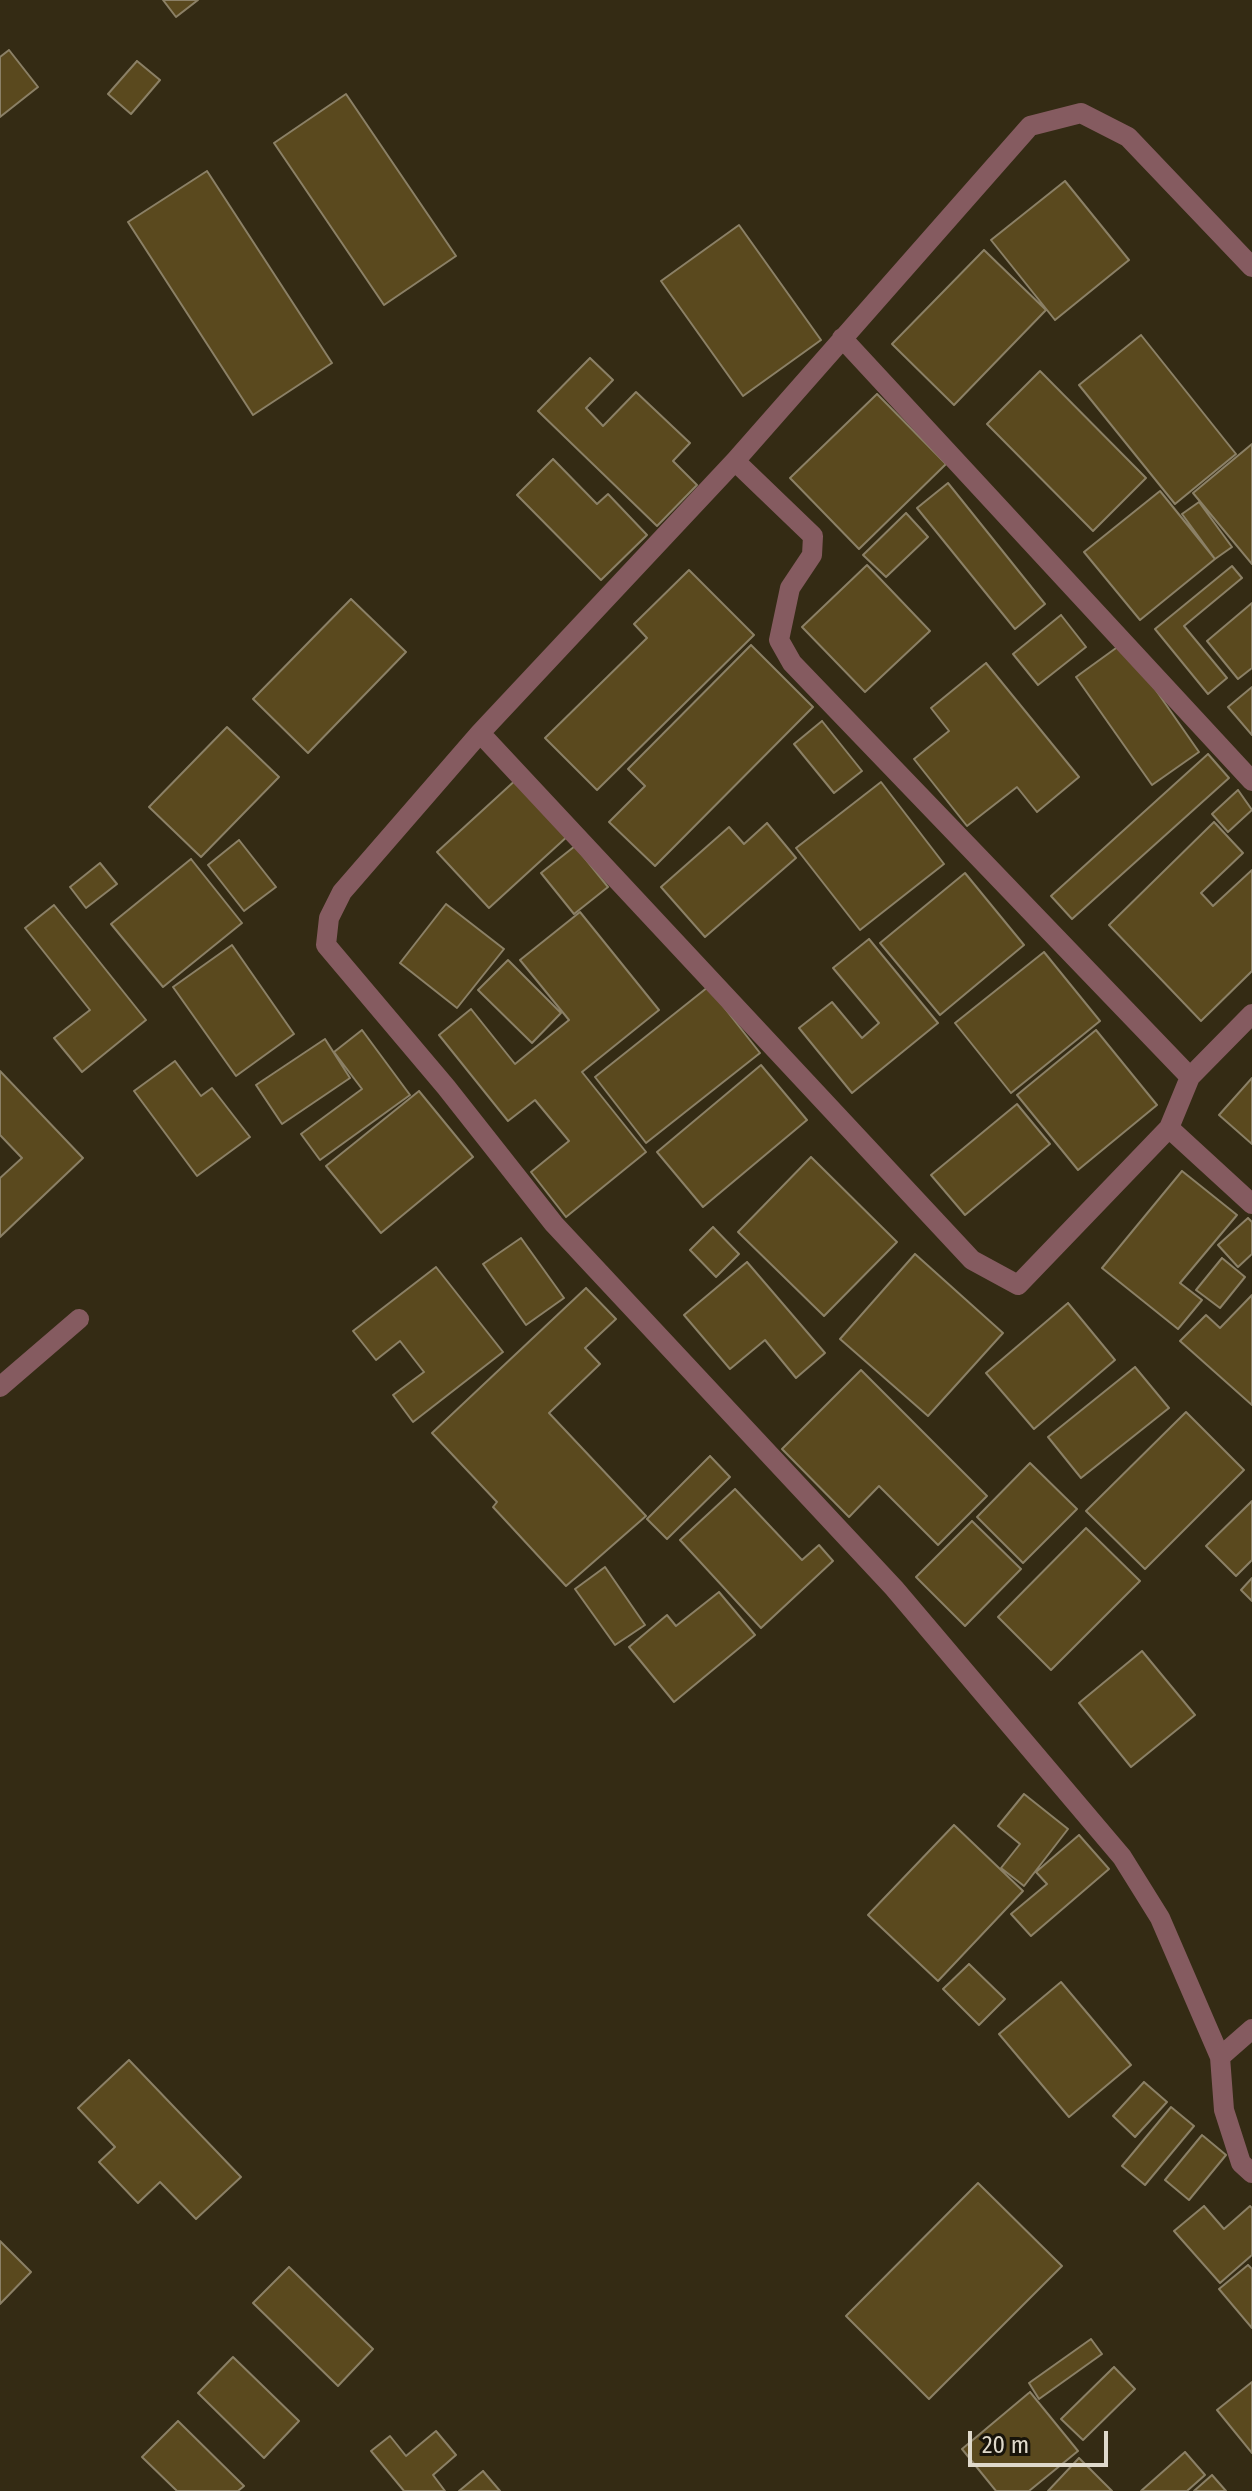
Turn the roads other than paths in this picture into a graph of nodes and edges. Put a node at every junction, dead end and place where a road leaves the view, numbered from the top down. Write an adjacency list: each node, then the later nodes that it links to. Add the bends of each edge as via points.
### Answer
1 (1252, 267): 2 (street, via 1128,137 1081,113 1030,126)
2 (842, 338): 3 (street); 5 (street)
3 (735, 461): 4 (street); 7 (street, via 813,536 812,555 790,588 779,640 792,663)
4 (480, 733): 8 (street, via 972,1260 1018,1285); 13 (street, via 342,892 329,918 326,945 554,1224 894,1588 1122,1857 1160,1918)
5 (1252, 781)
6 (1252, 1014): 7 (street)
7 (1190, 1077): 8 (street)
8 (1169, 1128): 9 (street)
9 (1252, 1204)
10 (79, 1319): 11 (street)
11 (0, 1387)
12 (1252, 2029): 13 (street)
13 (1220, 2057): 14 (street, via 1224,2110 1241,2163)
14 (1252, 2173)

